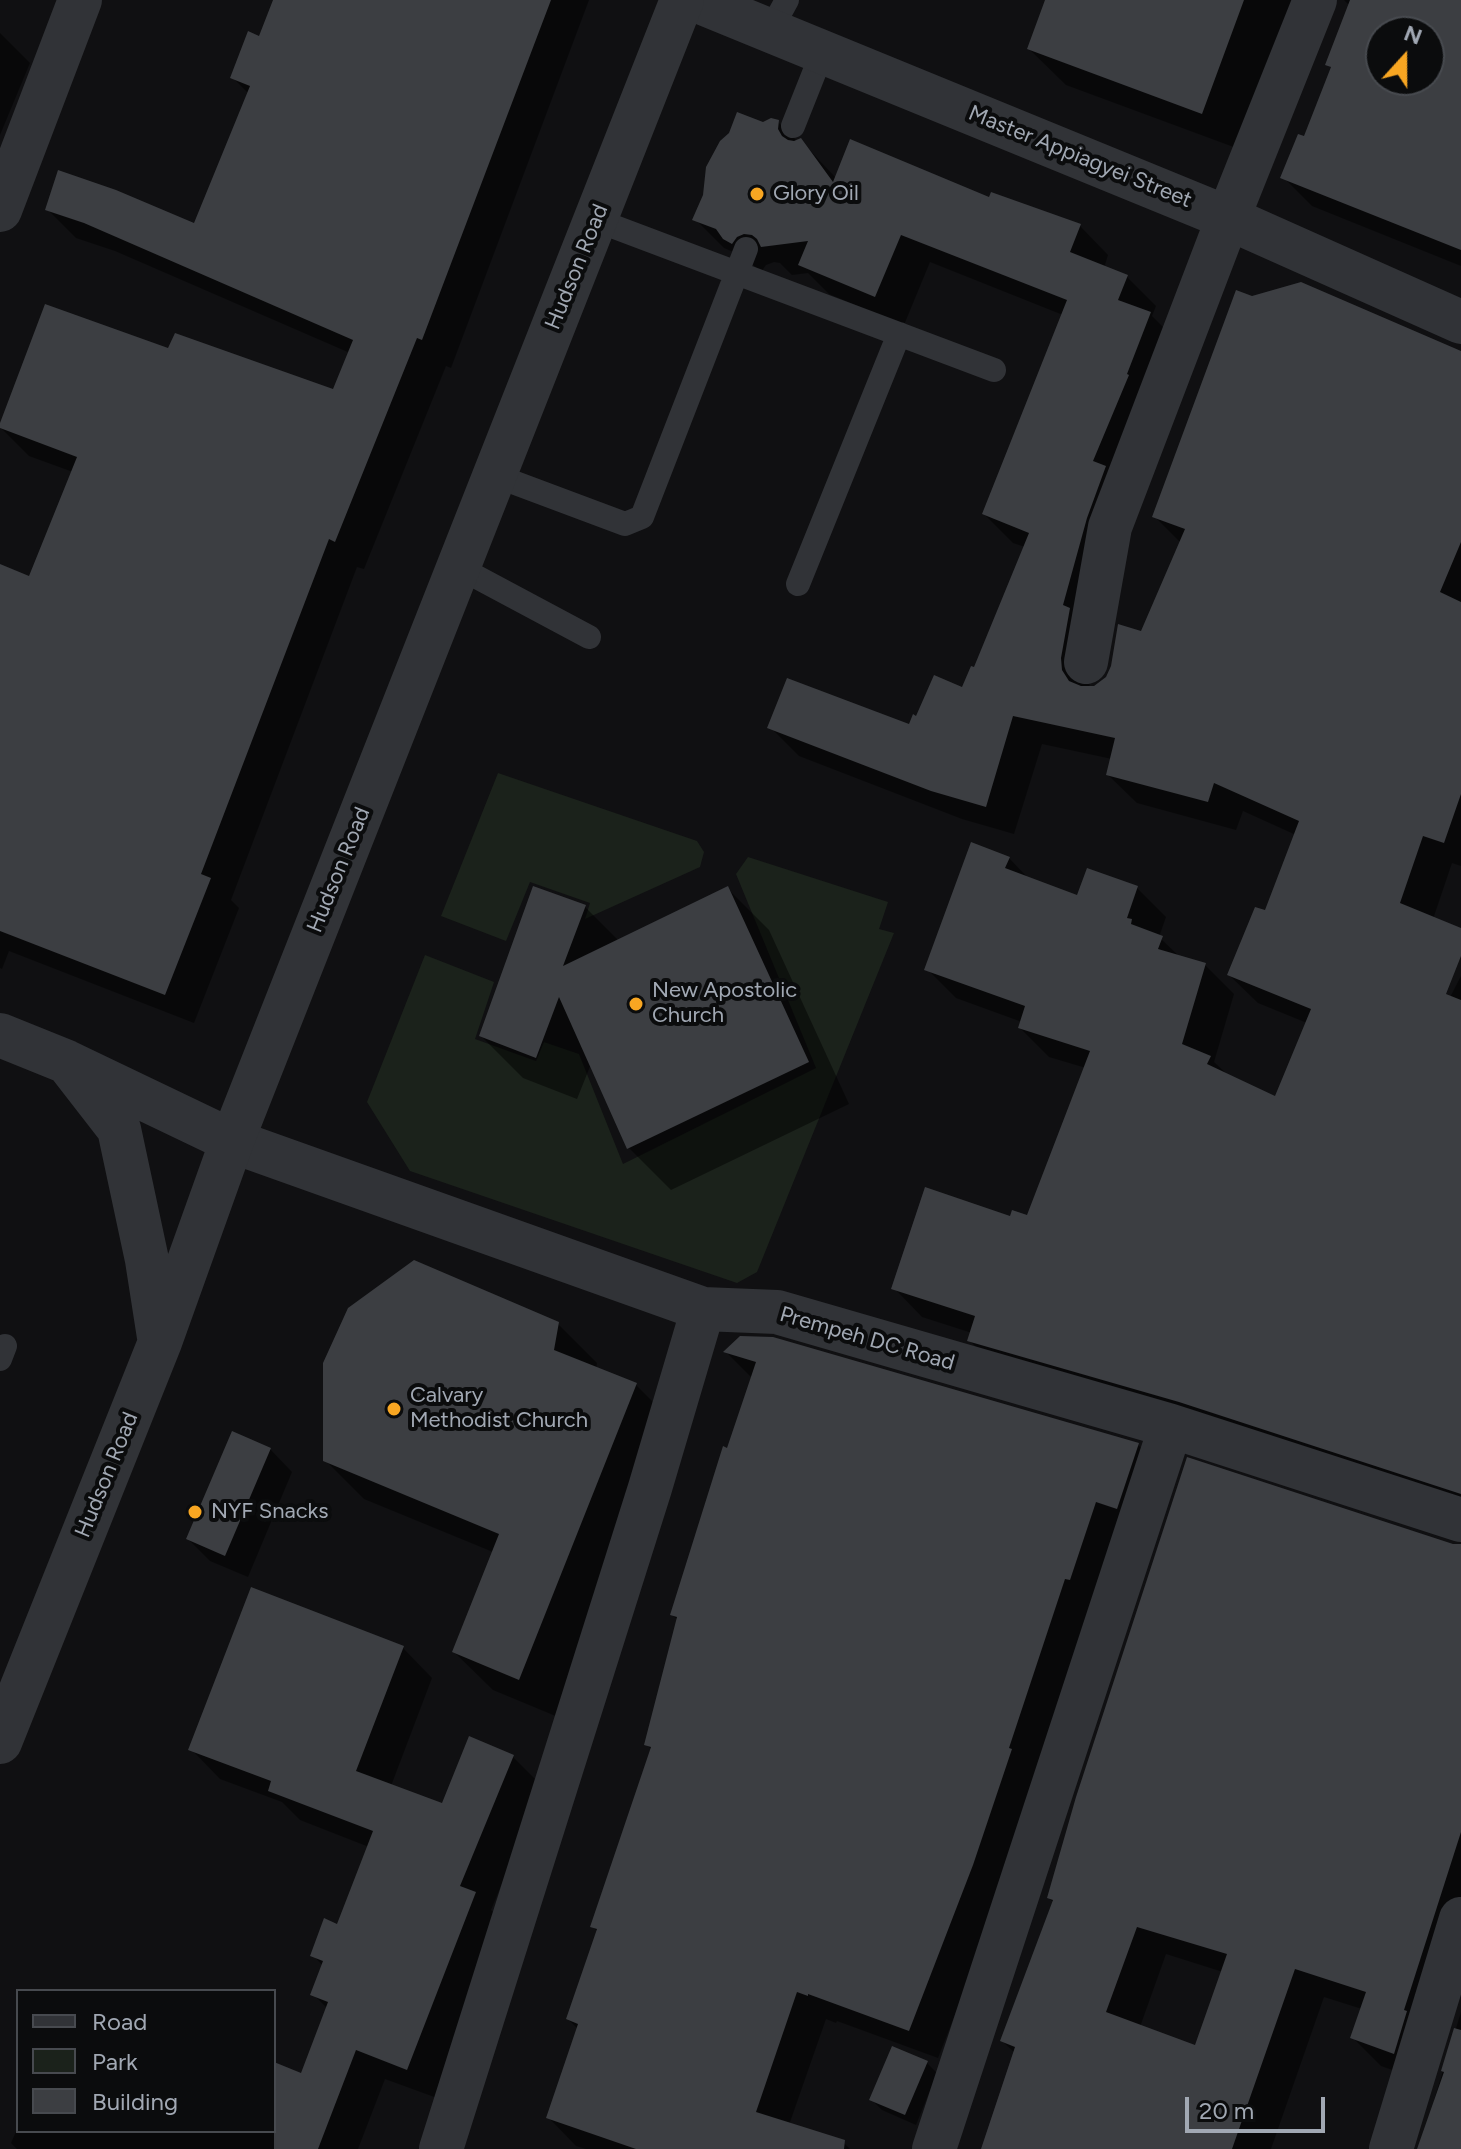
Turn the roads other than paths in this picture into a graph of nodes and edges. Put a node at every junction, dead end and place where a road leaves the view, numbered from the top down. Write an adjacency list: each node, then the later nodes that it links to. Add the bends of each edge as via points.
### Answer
1 (80, 0): 8 (street)
2 (682, 0): 10 (street, Hudson Road)
3 (695, 0): 5 (street, Master Appiagyei Street)
4 (1315, 0): 9 (street)
5 (778, 15): 6 (street, Master Appiagyei Street)
6 (822, 53): 7 (lane); 9 (street, Master Appiagyei Street)
7 (793, 126)
8 (0, 210)
9 (1228, 218): 13 (street, Master Appiagyei Street); 20 (street, via 1110,527)
10 (596, 220): 12 (lane); 16 (street, Hudson Road)
11 (746, 249): 12 (lane)
12 (737, 272): 14 (lane); 16 (lane, via 642,517 625,524)
13 (1461, 322)
14 (899, 334): 15 (lane); 18 (lane)
15 (994, 370)
16 (494, 475): 17 (street, Hudson Road)
17 (458, 567): 19 (lane); 23 (street, Hudson Road)
18 (798, 584)
19 (589, 637)
20 (1086, 662)
21 (0, 1035): 22 (street, Prempeh DC Road)
22 (67, 1062): 23 (street, Prempeh DC Road); 25 (street, via 119,1129)
23 (232, 1141): 24 (street, Prempeh DC Road); 25 (street, Hudson Road)
24 (703, 1309): 26 (street, Prempeh DC Road, via 777,1312); 30 (street)
25 (160, 1342): 28 (street, Hudson Road)
26 (1171, 1426): 27 (street, Prempeh DC Road); 31 (street)
27 (1461, 1520)
28 (0, 1742)
29 (1461, 1919): 32 (street)
30 (441, 2149)
31 (934, 2149)
32 (1391, 2149)

